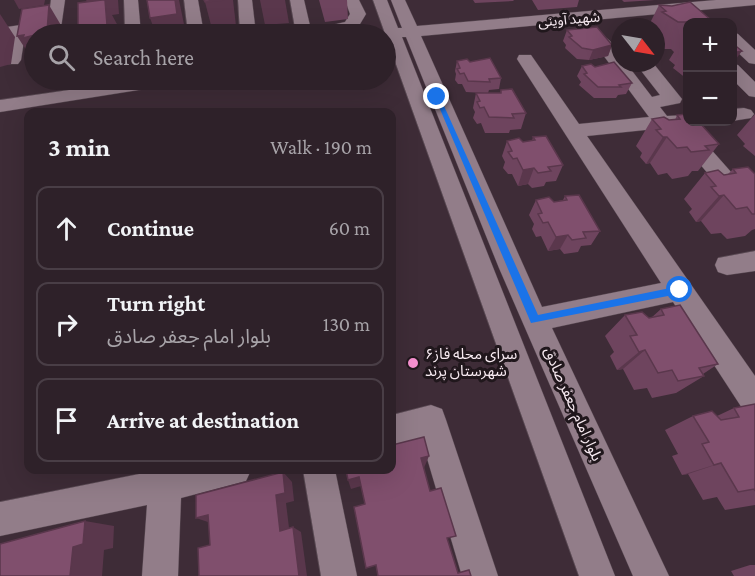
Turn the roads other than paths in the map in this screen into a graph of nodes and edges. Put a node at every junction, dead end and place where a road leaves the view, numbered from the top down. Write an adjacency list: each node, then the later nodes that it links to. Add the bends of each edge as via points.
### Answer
1 (58, 0): 11 (street)
2 (131, 0): 12 (street)
3 (191, 0): 13 (street)
4 (245, 0): 14 (street)
5 (297, 0): 15 (street)
6 (352, 0): 16 (street, via 358,14)
7 (380, 0): 17 (street, بلوار امام جعفر صادق)
8 (398, 0): 22 (street, بلوار امام جعفر صادق)
9 (754, 1): 21 (street, شهید آوینی)
10 (755, 11): 21 (street, شهید آوینی)
11 (55, 24)
12 (132, 24)
13 (195, 24)
14 (247, 24)
15 (302, 24)
16 (352, 24)
17 (391, 24)
18 (24, 30): 19 (street)
19 (18, 31): 20 (street); 27 (street)
20 (0, 33)
21 (443, 35): 22 (street, شهید آوینی)
22 (398, 39): 42 (street, بلوار امام جعفر صادق, via 437,97); 52 (street, بلوار امام جعفر صادق)
23 (600, 40): 34 (street)
24 (737, 42): 26 (street)
25 (525, 58): 37 (street)
26 (755, 59)
27 (12, 60)
28 (651, 72): 34 (street, via 673,99)
29 (735, 72): 32 (street)
30 (24, 90): 33 (street)
31 (105, 90): 35 (street)
32 (755, 92)
33 (0, 94)
34 (648, 103): 36 (street)
35 (0, 106)
36 (675, 121): 37 (street); 38 (street)
37 (573, 131): 41 (street)
38 (755, 214)
39 (755, 261): 40 (street)
40 (728, 265)
41 (680, 290): 42 (street); 43 (street)
42 (535, 320): 53 (street, بلوار امام جعفر صادق)
43 (755, 401)
44 (396, 429): 51 (street, via 431,420)
45 (215, 474): 47 (street)
46 (320, 474): 50 (street)
47 (165, 484): 48 (street); 49 (street)
48 (0, 519)
49 (160, 576)
50 (339, 576)
51 (480, 576)
52 (597, 576)
53 (651, 576)

